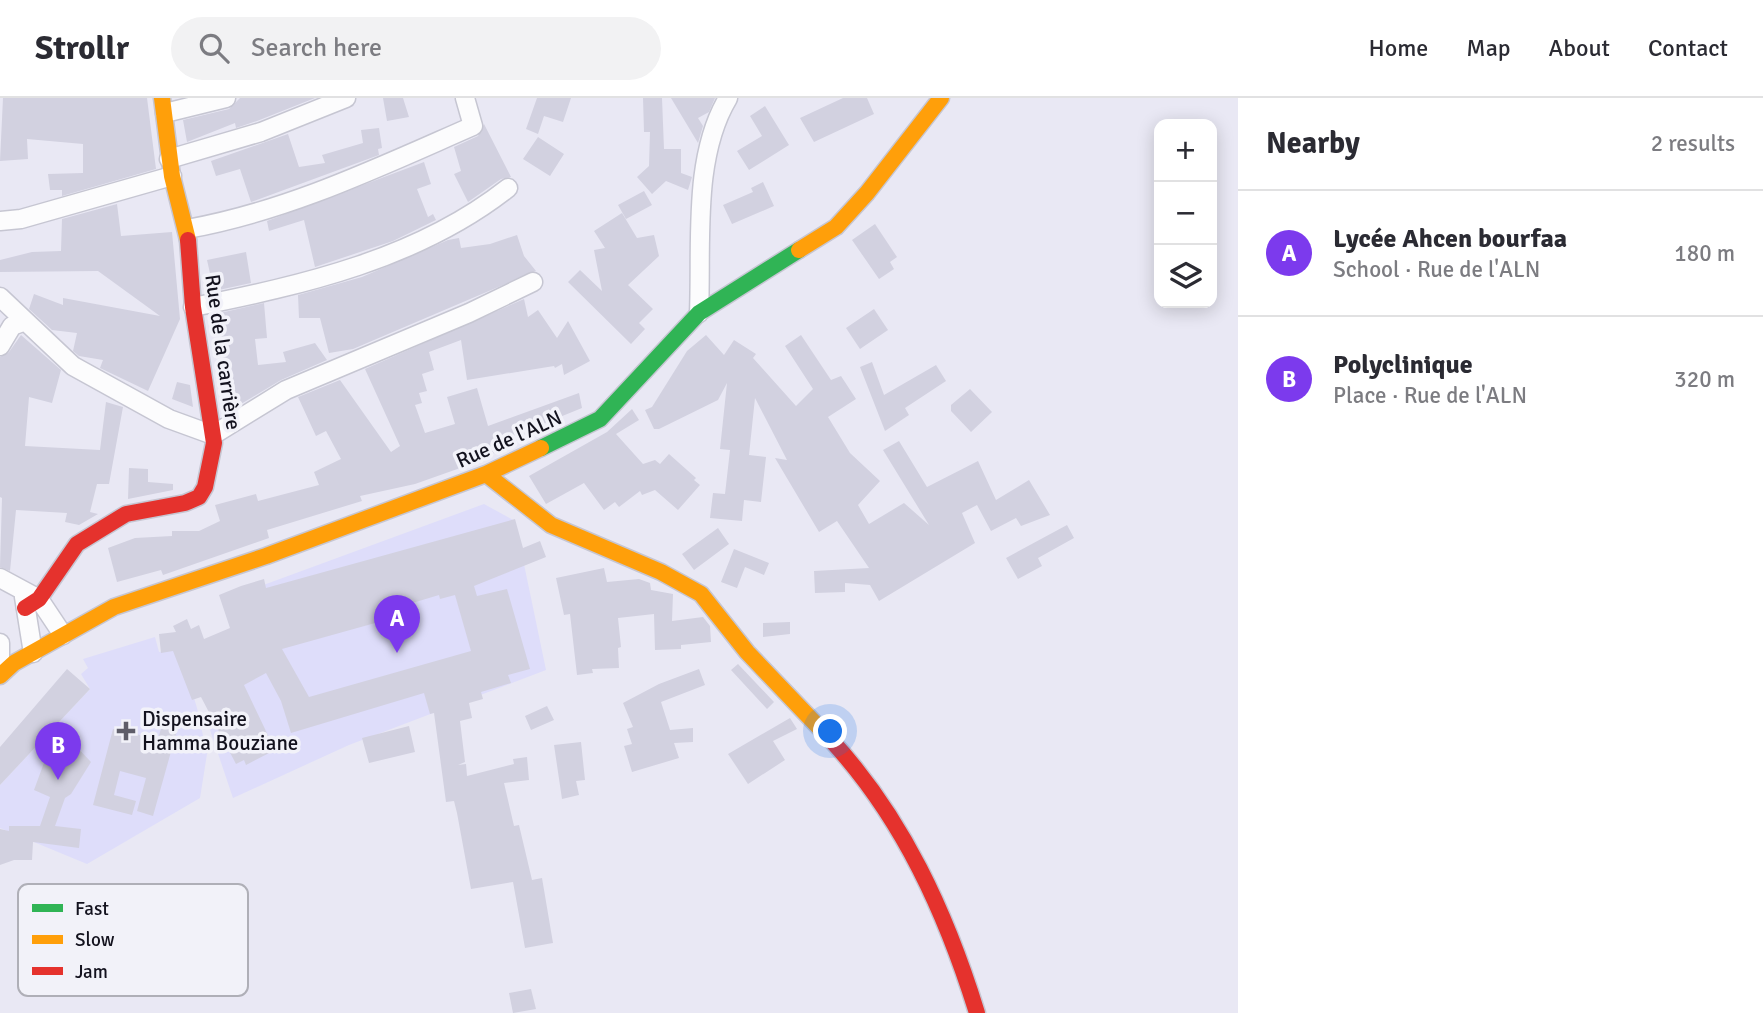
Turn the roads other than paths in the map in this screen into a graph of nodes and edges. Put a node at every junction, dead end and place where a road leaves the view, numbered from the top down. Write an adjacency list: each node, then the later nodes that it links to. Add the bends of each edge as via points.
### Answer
1 (226, 98): 6 (street, via 211,104)
2 (346, 98): 7 (street)
3 (465, 98): 10 (street, via 473,127 309,196 235,221)
4 (728, 98): 14 (street, via 715,121 705,158)
5 (940, 98): 14 (street, Rue de l'ALN, via 836,227)
6 (163, 105): 7 (street, Rue de la carrière)
7 (170, 168): 9 (street, via 21,219); 10 (street, Rue de la carrière)
8 (508, 188): 13 (street, via 481,210 415,246 313,281)
9 (0, 221)
10 (187, 229): 13 (street, Rue de la carrière)
11 (533, 282): 17 (street, via 286,390)
12 (0, 297): 15 (street)
13 (193, 307): 17 (street, Rue de la carrière)
14 (699, 313): 18 (street, Rue de l'ALN, via 600,419)
15 (23, 322): 16 (street, via 12,326); 17 (street, via 73,366 169,419)
16 (0, 346)
17 (213, 435): 20 (street, Rue de la carrière, via 205,487 199,497 125,514 77,544)
18 (486, 474): 21 (street, Rue de l'ALN, via 114,607); 26 (street, via 523,507 560,531 695,589 714,608 736,640 850,762 884,806 917,863)
19 (0, 578): 20 (street, via 22,587)
20 (32, 603): 21 (street); 23 (street)
21 (63, 635): 23 (street, Rue de l'ALN)
22 (0, 643): 24 (street)
23 (33, 653): 25 (street, Rue de l'ALN)
24 (0, 664)
25 (0, 676)
26 (977, 1013)

